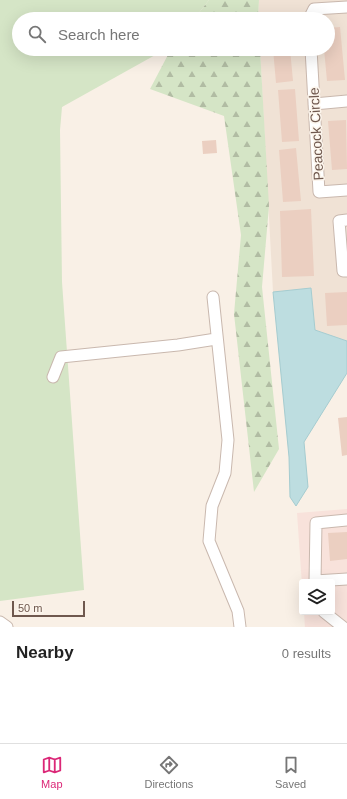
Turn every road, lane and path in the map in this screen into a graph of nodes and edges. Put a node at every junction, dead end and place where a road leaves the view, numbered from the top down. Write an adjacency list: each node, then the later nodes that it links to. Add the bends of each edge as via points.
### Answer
1 (347, 7): 2 (street, via 314,9)
2 (312, 12)
3 (311, 56): 5 (street, Peacock Circle)
4 (347, 101): 5 (street)
5 (314, 104): 6 (street, Peacock Circle, via 319,192)
6 (347, 190)
7 (347, 220): 8 (street, via 339,221 343,271)
8 (347, 271)
9 (213, 296): 10 (street)
10 (216, 339): 11 (street, via 61,357); 19 (street, via 228,440 225,473 212,506 209,541 238,611)
11 (53, 377)
12 (347, 520): 13 (street, via 316,523)
13 (315, 579)
14 (347, 579): 15 (street)
15 (335, 580)
16 (328, 615): 20 (street)
17 (0, 622): 18 (street)
18 (8, 627)
19 (240, 627)
20 (343, 627)

